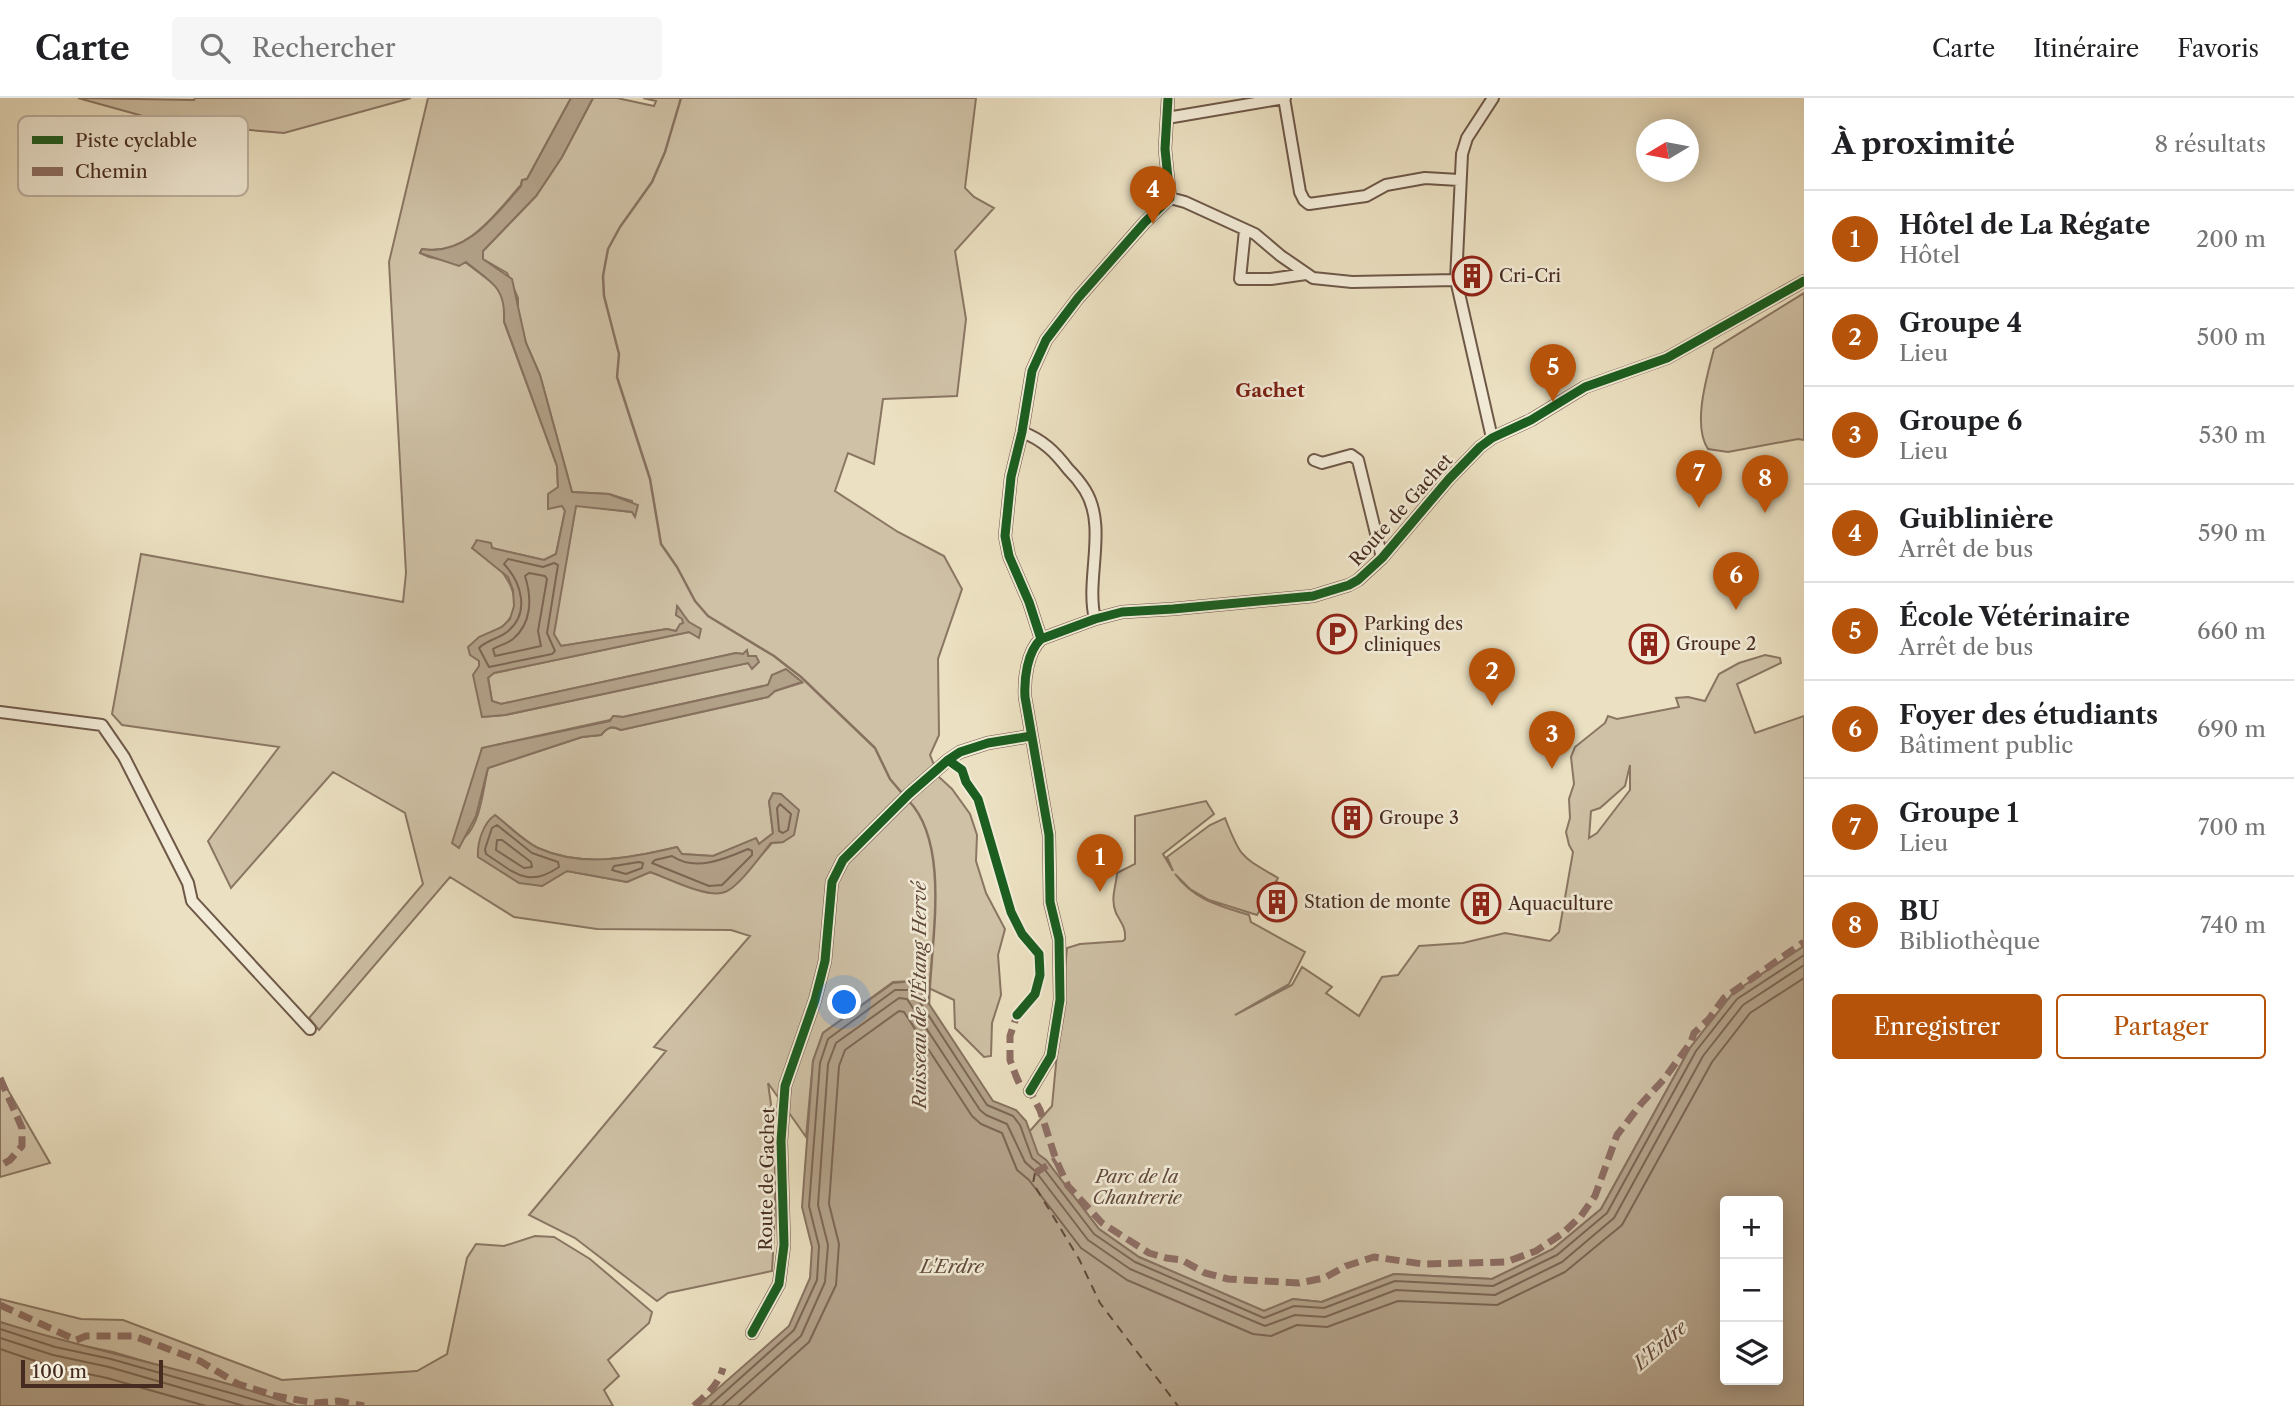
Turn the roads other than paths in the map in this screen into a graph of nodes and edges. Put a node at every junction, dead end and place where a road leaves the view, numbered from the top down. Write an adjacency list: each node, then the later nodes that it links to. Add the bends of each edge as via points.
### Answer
1 (1168, 98): 4 (street)
2 (1284, 98): 4 (street); 5 (street, via 1300,192 1309,204 1366,195 1386,185 1425,178)
3 (1493, 98): 5 (street, via 1467,138)
4 (1167, 118): 6 (street)
5 (1459, 180): 9 (street)
6 (1170, 198): 7 (street); 11 (street, via 1078,298 1046,340 1032,371)
7 (1245, 229): 8 (street); 8 (street, via 1240,279)
8 (1306, 274): 9 (street, via 1353,282)
9 (1456, 281): 12 (street)
10 (1804, 281): 12 (street, Route de Gachet, via 1667,358 1585,387)
11 (1022, 432): 15 (street, via 1041,439 1087,491 1096,534); 16 (street, via 1011,477 1005,536)
12 (1492, 438): 14 (street, Route de Gachet, via 1449,479)
13 (1314, 460): 14 (street, via 1322,463 1351,455 1358,460)
14 (1382, 558): 15 (street, Route de Gachet, via 1358,580 1313,596 1122,612)
15 (1095, 619): 16 (street, Route de Gachet)
16 (1041, 639): 18 (street, via 1033,649 1024,685)
17 (0, 712): 19 (street, via 102,725 124,757 188,883 192,901)
18 (1031, 736): 20 (street, via 1049,835 1060,1000 1051,1056); 21 (street, Route de Gachet, via 960,752 906,797 843,860 832,882 825,961 785,1086 781,1141 784,1245 779,1284)
19 (310, 1029)
20 (1030, 1091)
21 (752, 1333)

